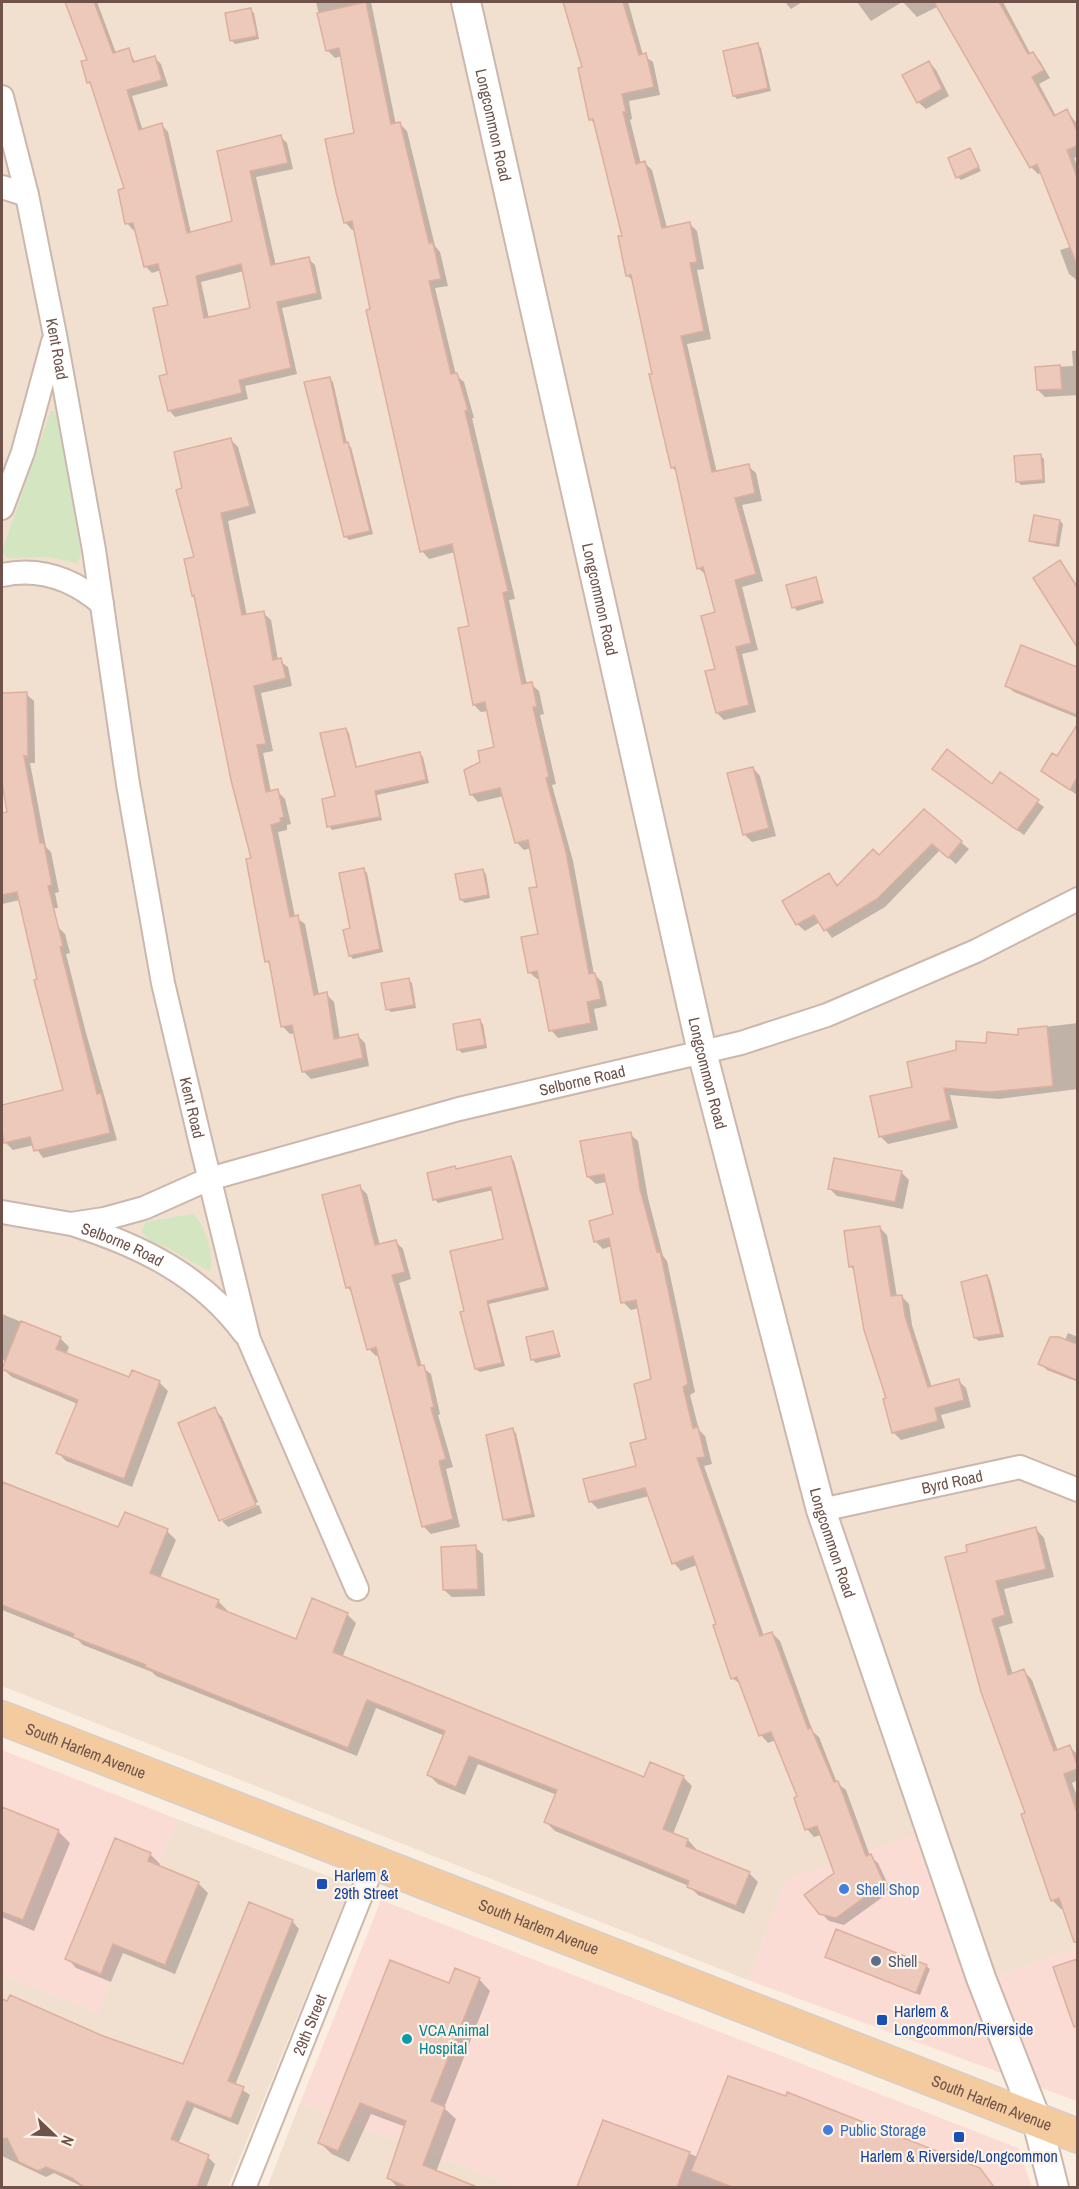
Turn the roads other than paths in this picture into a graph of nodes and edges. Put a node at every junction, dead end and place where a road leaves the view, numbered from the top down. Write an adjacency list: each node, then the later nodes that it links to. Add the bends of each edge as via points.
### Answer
1 (466, 2): 10 (street, Longcommon Road)
2 (2, 97): 4 (street, Kent Road)
3 (2, 186): 4 (street)
4 (27, 195): 5 (street, Kent Road)
5 (56, 335): 6 (street, via 23,452); 8 (street, Kent Road)
6 (2, 508)
7 (2, 575): 8 (street, via 51,575 85,589)
8 (102, 604): 11 (street, Kent Road, via 163,983)
9 (1077, 899): 10 (street, Selborne Road, via 976,951 827,1015)
10 (702, 1052): 11 (street, Selborne Road, via 459,1109); 16 (street, Longcommon Road)
11 (210, 1179): 13 (street, Selborne Road, via 144,1208); 14 (street, Kent Road)
12 (2, 1212): 13 (street, Selborne Road)
13 (71, 1224): 14 (street, Selborne Road, via 127,1243 185,1275 229,1312)
14 (249, 1340): 17 (street, Kent Road)
15 (1077, 1490): 16 (street, Byrd Road, via 1020,1467)
16 (821, 1510): 20 (street, Longcommon Road, via 981,1978)
17 (357, 1589)
18 (2, 1718): 19 (main road, South Harlem Avenue)
19 (374, 1863): 20 (main road, South Harlem Avenue); 22 (street, 29th Street)
20 (1037, 2121): 21 (main road, South Harlem Avenue); 23 (street, Longcommon Road)
21 (1077, 2136)
22 (244, 2187)
23 (1054, 2187)

